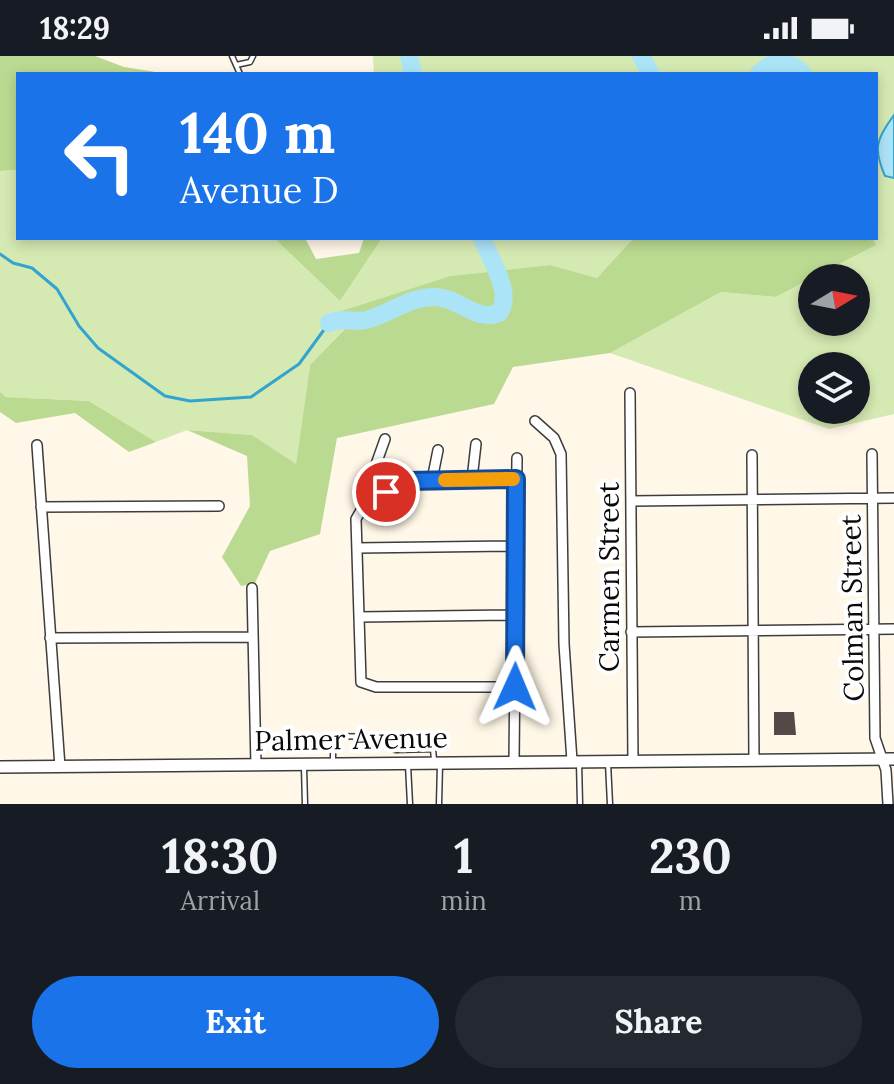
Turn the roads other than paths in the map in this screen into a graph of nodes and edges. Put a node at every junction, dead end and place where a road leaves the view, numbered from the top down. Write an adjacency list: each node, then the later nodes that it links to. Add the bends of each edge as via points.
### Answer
1 (253, 56): 2 (lane, via 250,62)
2 (233, 59)
3 (630, 393): 19 (street, Carmen Street)
4 (535, 421): 38 (street, via 554,438 561,454 564,644)
5 (385, 439): 17 (street)
6 (476, 444): 12 (street)
7 (37, 445): 21 (street)
8 (438, 450): 14 (street)
9 (872, 454): 15 (street, Colman Street)
10 (752, 455): 18 (street)
11 (517, 458): 13 (street)
12 (472, 479): 13 (street); 14 (street)
13 (516, 479): 22 (street)
14 (432, 480): 17 (street, via 408,481)
15 (872, 498): 16 (street); 18 (street); 27 (street, Colman Street)
16 (894, 498)
17 (367, 500): 23 (street, via 357,515)
18 (753, 500): 19 (street); 29 (street)
19 (631, 501): 30 (street, Carmen Street)
20 (219, 506): 21 (street)
21 (41, 507): 32 (street)
22 (515, 546): 23 (street); 25 (street)
23 (357, 548): 26 (street)
24 (252, 588): 31 (street)
25 (515, 615): 26 (street); 33 (street)
26 (359, 617): 33 (street, via 363,684)
27 (874, 629): 28 (street); 29 (street); 36 (street, Colman Street, via 875,738)
28 (894, 629)
29 (754, 630): 30 (street); 35 (street)
30 (631, 632): 40 (street, Carmen Street)
31 (253, 637): 32 (street); 45 (street)
32 (50, 638): 47 (street)
33 (515, 687): 37 (street)
34 (395, 750): 41 (lane, via 433,749); 42 (lane, via 378,737 333,736); 43 (lane)
35 (754, 760): 36 (street, Palmer Avenue); 40 (street, Palmer Avenue)
36 (888, 760): 53 (street, Colman Street)
37 (514, 761): 38 (street, Palmer Avenue); 41 (street, Palmer Avenue)
38 (575, 761): 39 (street, Palmer Avenue); 51 (lane)
39 (608, 761): 40 (street, Palmer Avenue); 52 (lane)
40 (633, 761)
41 (437, 762): 43 (street, Palmer Avenue); 50 (lane)
42 (333, 763): 43 (street, Palmer Avenue); 44 (street, Palmer Avenue)
43 (402, 763): 49 (lane)
44 (304, 764): 45 (street, Palmer Avenue); 48 (lane)
45 (256, 765): 47 (street, Palmer Avenue)
46 (0, 767): 47 (street, Palmer Avenue)
47 (60, 767)
48 (305, 804)
49 (410, 804)
50 (439, 804)
51 (580, 804)
52 (610, 804)
53 (888, 804)

